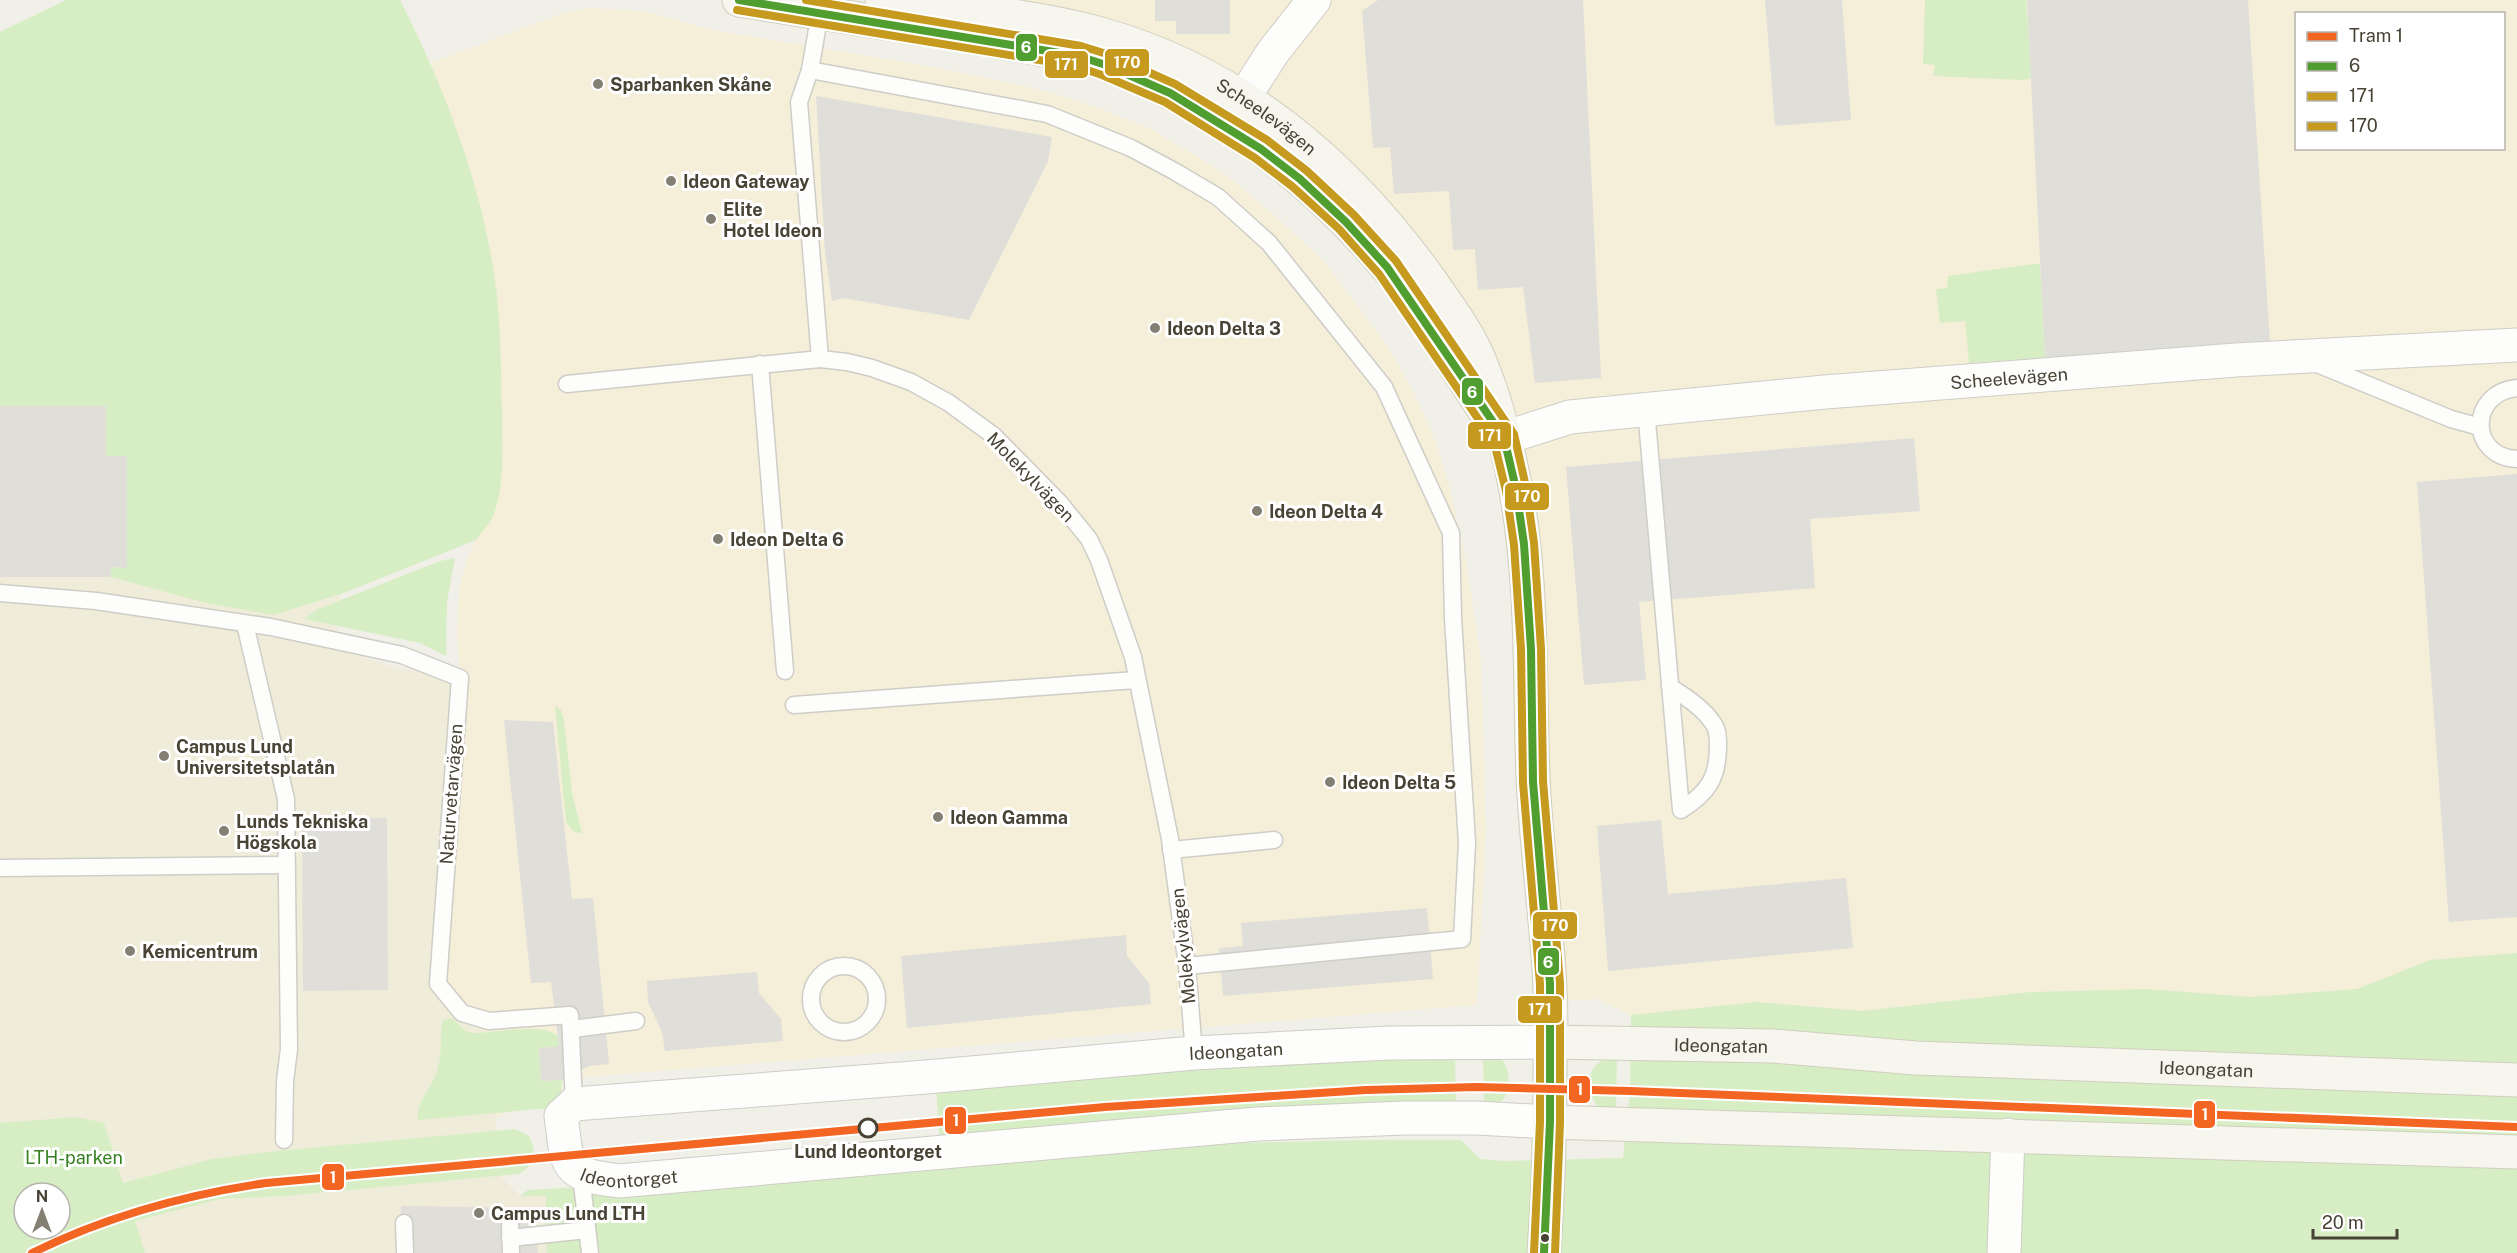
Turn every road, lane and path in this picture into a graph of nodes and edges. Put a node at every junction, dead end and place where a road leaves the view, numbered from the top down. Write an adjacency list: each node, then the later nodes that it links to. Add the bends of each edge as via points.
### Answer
1 (739, 0): 4 (street, Scheelevägen)
2 (882, 0): 6 (street, Scheelevägen, via 1041,20 1103,34 1185,65)
3 (1314, 0): 6 (street)
4 (821, 7): 5 (lane); 7 (street, Scheelevägen, via 1078,56 1170,93)
5 (810, 70): 10 (lane, via 799,102); 28 (lane, via 1047,114 1131,148 1218,197 1269,243 1384,387 1451,533 1467,843 1462,939)
6 (1243, 96): 7 (street); 16 (street, Scheelevägen, via 1273,116 1356,189 1415,260 1480,361)
7 (1226, 126): 16 (street, Scheelevägen, via 1300,179 1387,267)
8 (2517, 345): 9 (street, Scheelevägen)
9 (2301, 357): 14 (street, Scheelevägen, via 2083,371); 15 (lane, via 2451,419)
10 (820, 359): 11 (lane, Molekylvägen); 21 (lane, Molekylvägen, via 872,368 911,382 949,403 994,436 1051,493 1089,539 1132,657)
11 (760, 364): 12 (lane, Molekylvägen); 20 (lane)
12 (567, 384)
13 (2517, 388): 15 (lane, via 2494,394 2481,415)
14 (1646, 409): 16 (street, Scheelevägen, via 1570,417); 22 (lane)
15 (2480, 427): 17 (lane, via 2490,448 2499,455)
16 (1504, 438): 32 (street, Scheelevägen, via 1524,544 1531,649 1533,782 1550,984)
17 (2517, 459)
18 (0, 593): 19 (lane, Naturvetarvägen, via 96,601)
19 (245, 624): 26 (lane, via 286,798); 30 (lane, Naturvetarvägen, via 402,655 460,678 438,984 462,1012 489,1022)
20 (785, 671)
21 (1136, 680): 23 (lane); 25 (lane, Molekylvägen)
22 (1670, 687): 22 (lane, via 1677,765 1681,810 1709,786 1718,765 1718,735 1714,724)
23 (794, 705)
24 (1274, 840): 25 (lane)
25 (1171, 850): 28 (lane, Molekylvägen)
26 (287, 866): 27 (lane); 38 (lane, via 289,1049)
27 (0, 868)
28 (1187, 966): 33 (lane, Molekylvägen)
29 (870, 1020): 29 (lane, via 847,1032 822,1024 811,1001 822,974 840,966 860,970 874,985 877,995)
30 (571, 1022): 31 (lane); 35 (lane)
31 (636, 1022)
32 (1550, 1042): 33 (street, Ideongatan, via 1389,1043); 34 (street, Ideongatan, via 1773,1046 1916,1058); 36 (street, Scheelevägen)
33 (1194, 1053): 35 (street, Ideongatan)
34 (2517, 1080)
35 (574, 1104): 40 (street, Ideontorget, via 561,1116 566,1157)
36 (1550, 1122): 37 (street); 40 (street, Ideontorget, via 1351,1119 619,1181); 46 (street, Scheelevägen)
37 (2008, 1135): 39 (street); 47 (street)
38 (284, 1140)
39 (2517, 1152)
40 (581, 1175): 42 (lane)
41 (404, 1223): 44 (lane)
42 (587, 1230): 43 (lane); 45 (lane)
43 (511, 1238)
44 (405, 1253)
45 (590, 1253)
46 (1544, 1253)
47 (2004, 1253)

